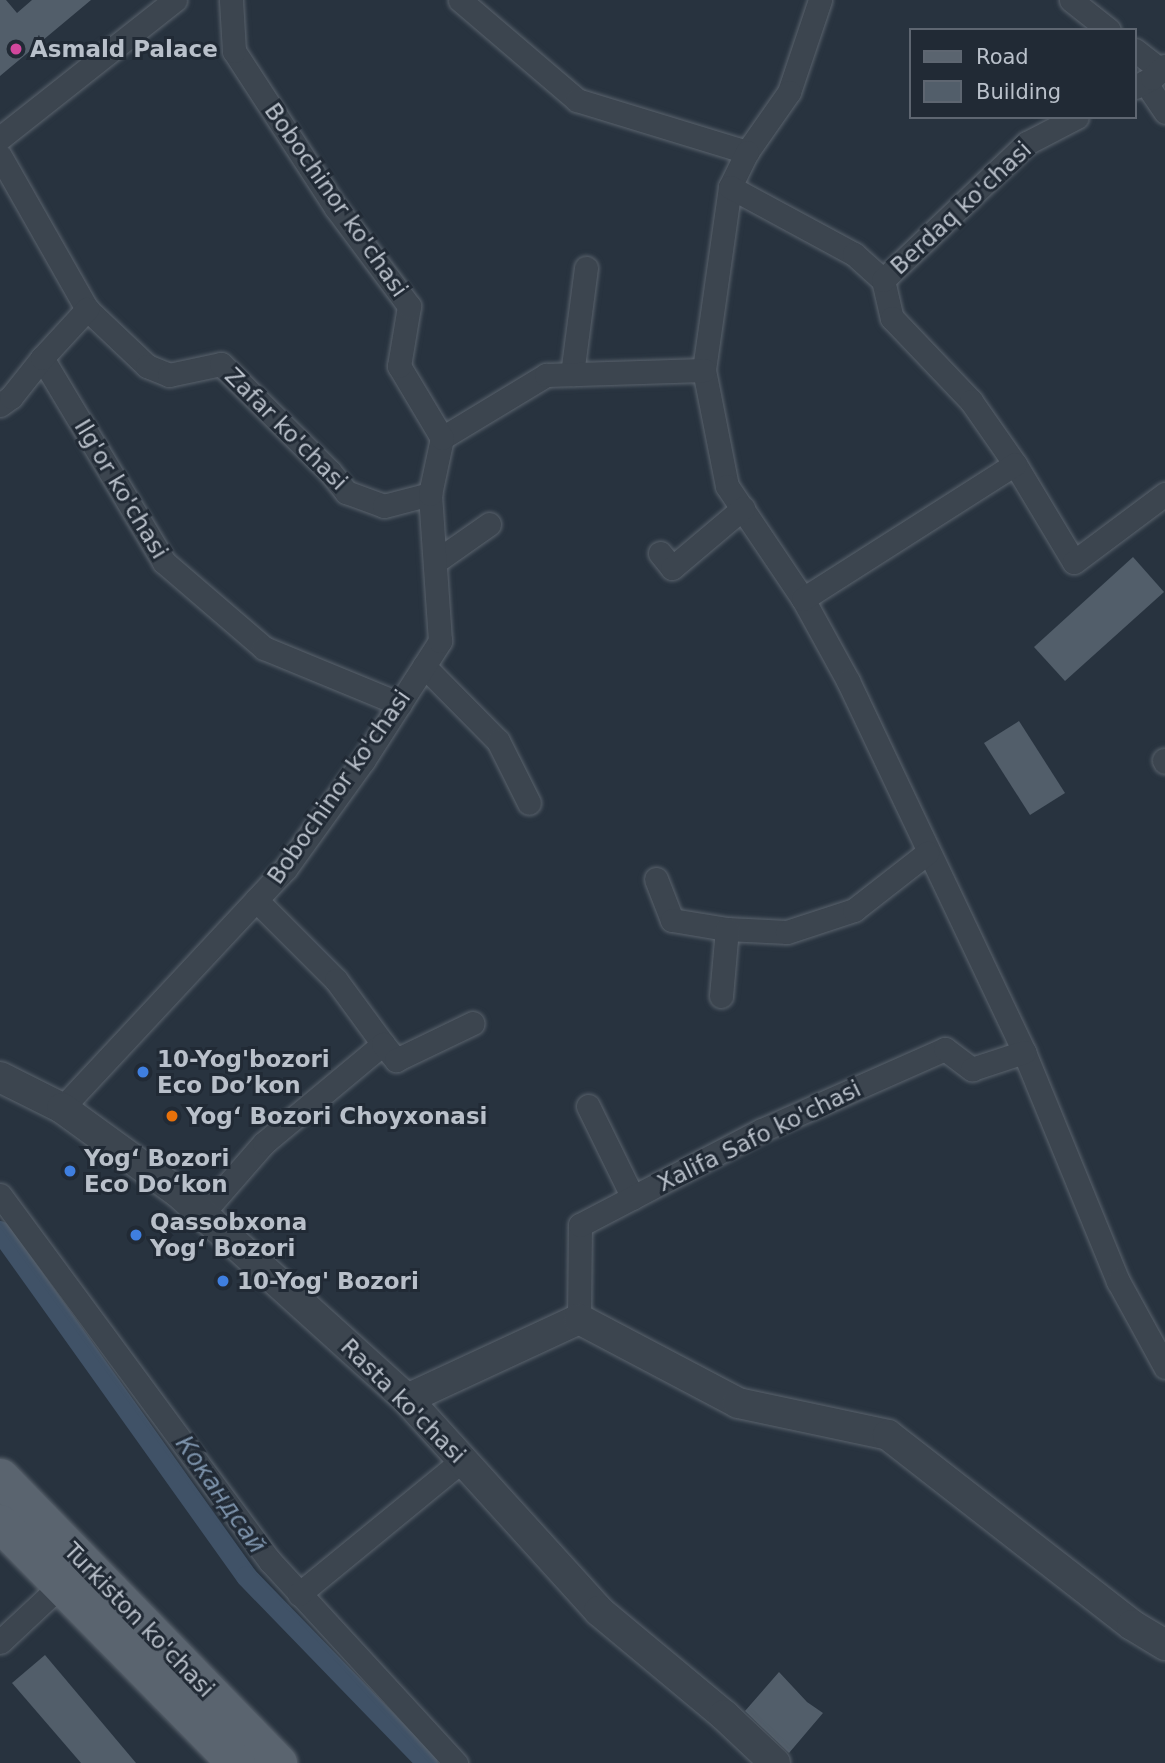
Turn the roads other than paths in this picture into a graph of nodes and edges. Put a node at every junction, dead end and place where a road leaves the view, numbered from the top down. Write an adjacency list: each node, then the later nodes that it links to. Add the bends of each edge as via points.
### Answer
1 (175, 0): 11 (street)
2 (231, 0): 22 (street, Bobochinor ko'chasi, via 234,51 336,208 409,306 399,366)
3 (460, 0): 12 (street, via 577,100)
4 (820, 0): 12 (street, via 789,92)
5 (1071, 0): 6 (street)
6 (1106, 28)
7 (1137, 53): 8 (street)
8 (1152, 76): 9 (street)
9 (1165, 112)
10 (1073, 119): 16 (street, Berdaq ko'chasi, via 1027,143)
11 (0, 138)
12 (747, 152): 14 (street)
13 (0, 156): 17 (street, Zafar ko'chasi)
14 (730, 187): 16 (street, via 854,254); 19 (street)
15 (586, 268): 20 (street)
16 (884, 280): 23 (street, via 892,318 971,401)
17 (87, 309): 18 (street); 24 (street, Zafar ko'chasi, via 147,366 169,375 221,365 346,492 384,506)
18 (41, 358): 21 (street); 32 (street, Ilg'or ko'chasi, via 164,562 264,648)
19 (704, 370): 20 (street); 26 (street, via 727,486)
20 (572, 374): 22 (street, via 546,375)
21 (0, 405)
22 (442, 438): 24 (street, Bobochinor ko'chasi)
23 (1015, 464): 25 (street, via 1074,562); 30 (street)
24 (430, 494): 29 (street, Bobochinor ko'chasi)
25 (1165, 494)
26 (743, 508): 28 (street, via 672,568); 30 (street)
27 (489, 524): 29 (street)
28 (660, 553)
29 (435, 562): 31 (street, Bobochinor ko'chasi, via 440,641)
30 (803, 599): 34 (street, via 848,681)
31 (424, 666): 32 (street, Bobochinor ko'chasi); 33 (street, via 498,741)
32 (400, 704): 36 (street, Bobochinor ko'chasi, via 286,868)
33 (529, 803)
34 (927, 853): 37 (street, via 854,910 787,932); 41 (street)
35 (656, 879): 37 (street, via 672,920)
36 (257, 900): 40 (street, via 336,980); 44 (street, Bobochinor ko'chasi)
37 (727, 929): 38 (street)
38 (721, 996)
39 (473, 1023): 40 (street, via 396,1060)
40 (383, 1044): 47 (street, via 264,1143)
41 (1024, 1052): 46 (street, Xalifa Safo ko'chasi, via 972,1069 945,1049 762,1130); 49 (street, via 1118,1281)
42 (0, 1077): 44 (street, Rasta ko'chasi)
43 (588, 1106): 46 (street)
44 (62, 1108): 47 (street, Rasta ko'chasi)
45 (0, 1195): 55 (street)
46 (633, 1198): 48 (street, Xalifa Safo ko'chasi, via 580,1226)
47 (202, 1213): 50 (street, Rasta ko'chasi)
48 (579, 1319): 50 (street); 57 (street, via 738,1403 888,1435 1132,1625)
49 (1165, 1367)
50 (408, 1399): 51 (street, Rasta ko'chasi)
51 (463, 1460): 55 (street); 61 (street, Rasta ko'chasi, via 599,1611 724,1714)
52 (0, 1477): 59 (main road, Turkiston ko'chasi)
53 (0, 1523): 54 (main road, Turkiston ko'chasi)
54 (61, 1585): 56 (street); 58 (main road, Turkiston ko'chasi)
55 (299, 1594): 60 (street)
56 (0, 1642)
57 (1165, 1645)
58 (236, 1763)
59 (278, 1763)
60 (456, 1763)
61 (775, 1763)

